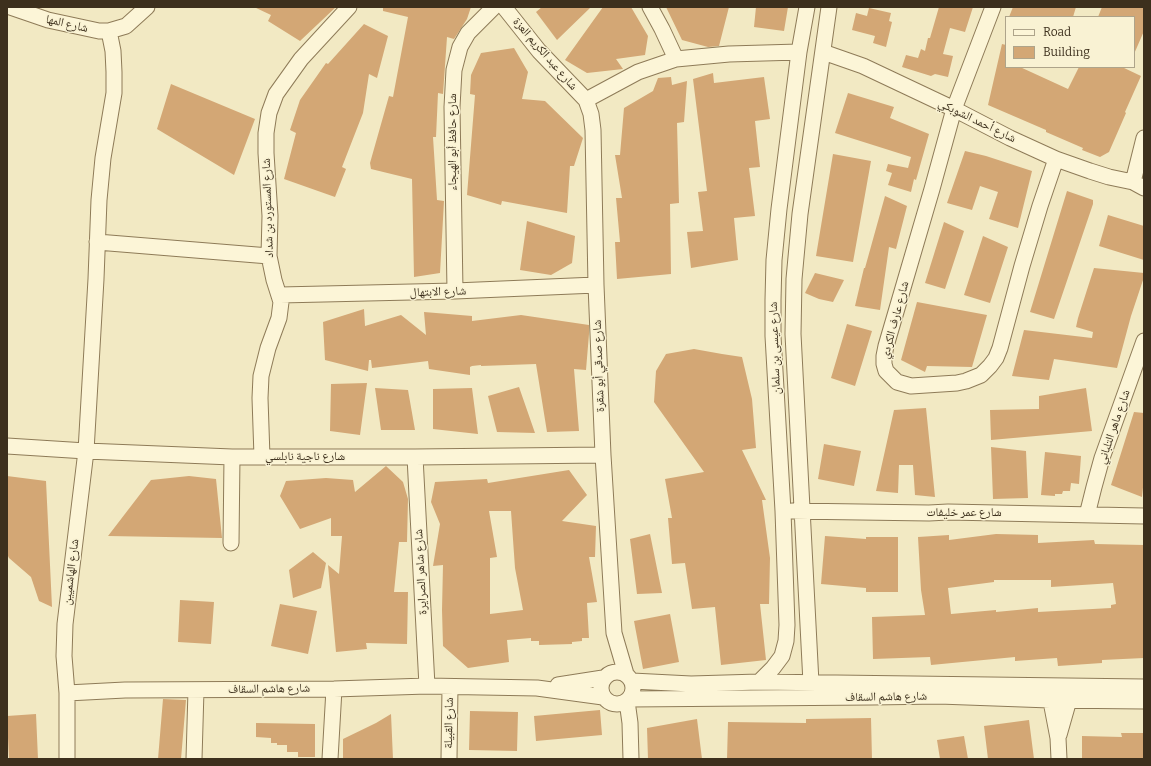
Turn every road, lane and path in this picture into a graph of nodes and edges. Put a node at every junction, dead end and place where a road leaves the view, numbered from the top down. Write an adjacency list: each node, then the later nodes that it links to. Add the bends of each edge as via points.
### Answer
1 (10, 7): 10 (street, شارع المها, via 48,20)
2 (147, 7): 10 (street, شارع المها, via 126,26)
3 (349, 7): 22 (street, شارع المستورد بن شداد, via 301,59 276,94 269,113 266,153 270,216)
4 (494, 7): 24 (street, شارع حافظ أبو الهيجاء, via 468,33 460,47 454,70 452,107)
5 (504, 7): 14 (street, شارع عبد الكريم العزة, via 539,51)
6 (650, 7): 13 (street)
7 (807, 7): 11 (street, شارع عيسى بن سلمان)
8 (829, 7): 12 (street, شارع عيسى بن سلمان)
9 (993, 7): 15 (street, شارع عارف الكردي)
10 (109, 31): 21 (street, شارع الهاشميين, via 113,51 114,93 103,158)
11 (798, 52): 13 (street); 19 (street, شارع عيسى بن سلمان)
12 (823, 52): 15 (street, شارع أحمد الشوبكي, via 862,66); 20 (street, شارع عيسى بن سلمان)
13 (676, 59): 14 (street, via 638,72)
14 (586, 100): 23 (street, شارع صدقي أبو شقرة, via 593,130)
15 (954, 109): 17 (street, شارع أحمد الشوبكي); 17 (street, شارع عارف الكردي, via 884,356 886,371 896,382 911,386 957,384 981,375 996,358)
16 (1144, 138): 18 (street)
17 (1056, 159): 18 (street, شارع أحمد الشوبكي)
18 (1139, 185)
19 (779, 209): 20 (street); 34 (street, شارع عيسى بن سلمان, via 774,260 773,314)
20 (800, 214): 33 (street, شارع عيسى بن سلمان, via 794,279 793,334)
21 (97, 242): 22 (street); 28 (street, شارع الهاشميين)
22 (269, 256): 25 (street, شارع المستورد بن شداد)
23 (596, 286): 24 (street, شارع الابتهال); 29 (street, شارع صدقي أبو شقرة)
24 (455, 291): 25 (street, شارع الابتهال)
25 (280, 295): 31 (street, شارع المستورد بن شداد, via 279,318 264,363 260,386)
26 (1144, 341): 35 (street, شارع ماهر التلباني, via 1102,458)
27 (7, 446): 28 (street, شارع ناجية نابلسي)
28 (86, 451): 30 (street, شارع ناجية نابلسي); 50 (street, شارع الهاشميين, via 65,624)
29 (603, 455): 32 (street, شارع ناجية نابلسي); 38 (street, شارع صدقي أبو شقرة)
30 (232, 457): 31 (street, شارع ناجية نابلسي); 37 (street)
31 (262, 457): 32 (street, شارع ناجية نابلسي)
32 (415, 457): 43 (street, شارع شاهر الصرايرة)
33 (802, 511): 34 (street, شارع عمر خليفات); 35 (street, شارع عمر خليفات); 42 (street, شارع عيسى بن سلمان)
34 (783, 512): 41 (street, شارع عيسى بن سلمان, via 786,641 782,656)
35 (1087, 515): 36 (street, شارع عمر خليفات)
36 (1144, 516)
37 (231, 543)
38 (614, 633): 39 (street, شارع صدقي أبو شقرة); 40 (street, شارع صدقي أبو شقرة)
39 (606, 676): 40 (street, via 620,672); 46 (street, شارع هاشم السقاف); 52 (street, via 601,684 601,691)
40 (629, 677): 41 (street, شارع هاشم السقاف, via 691,684); 52 (street, via 633,691)
41 (759, 682): 42 (street, شارع هاشم السقاف)
42 (811, 683): 49 (street, شارع هاشم السقاف)
43 (427, 686): 44 (street, شارع هاشم السقاف); 47 (street, شارع هاشم السقاف)
44 (450, 687): 46 (street, شارع هاشم السقاف); 59 (street, شارع القبيلة)
45 (1144, 687): 51 (street, شارع هاشم السقاف)
46 (537, 688): 52 (street, شارع هاشم السقاف)
47 (334, 689): 48 (street, شارع هاشم السقاف); 58 (street)
48 (196, 690): 50 (street, شارع هاشم السقاف); 57 (street)
49 (1049, 692): 51 (street, شارع هاشم السقاف); 52 (street, شارع هاشم السقاف, via 872,698); 54 (street)
50 (67, 693): 56 (street)
51 (1068, 693): 53 (street, شارع هاشم السقاف); 54 (street)
52 (618, 700): 55 (street, via 620,723)
53 (1144, 701)
54 (1058, 738): 60 (street)
55 (630, 753)
56 (67, 759)
57 (194, 759)
58 (330, 759)
59 (449, 759)
60 (1059, 759)

